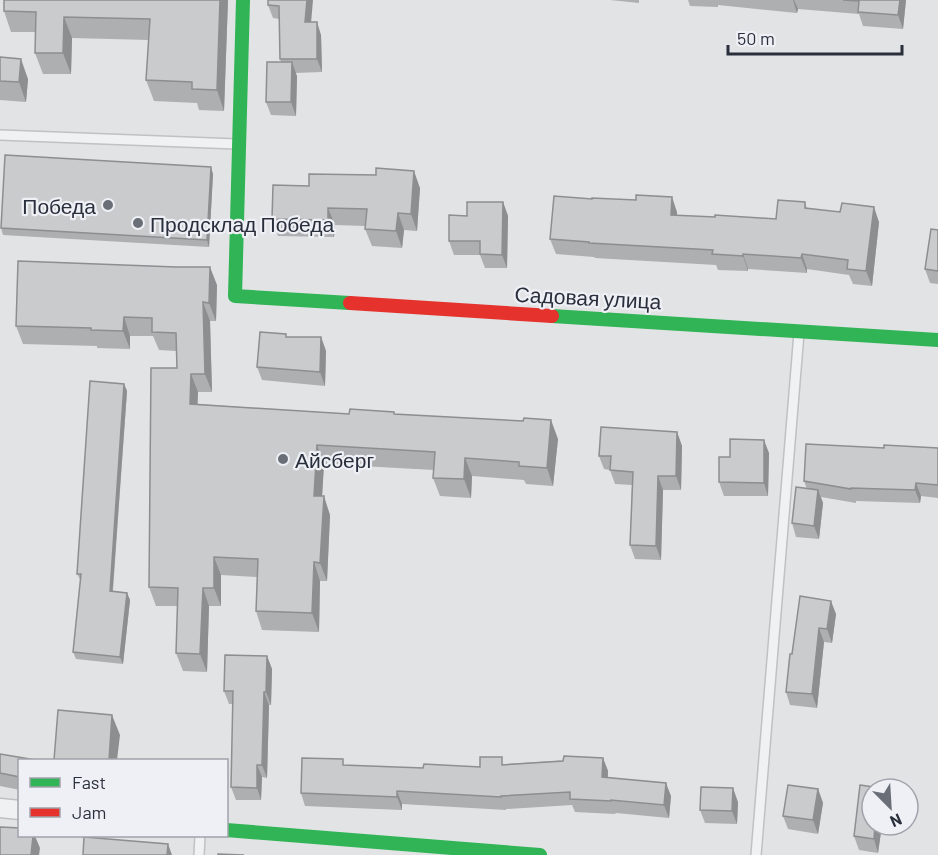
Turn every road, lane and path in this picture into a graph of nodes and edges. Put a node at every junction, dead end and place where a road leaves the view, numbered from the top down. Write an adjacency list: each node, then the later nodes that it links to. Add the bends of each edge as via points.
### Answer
1 (243, 0): 3 (street)
2 (0, 135): 3 (lane)
3 (239, 145): 4 (street, Садовая улица, via 235,296)
4 (799, 331): 5 (street, Садовая улица); 12 (lane)
5 (938, 340)
6 (0, 808): 7 (street)
7 (18, 810)
8 (228, 830): 11 (street)
9 (200, 837): 10 (lane)
10 (199, 855)
11 (540, 855)
12 (756, 855)

